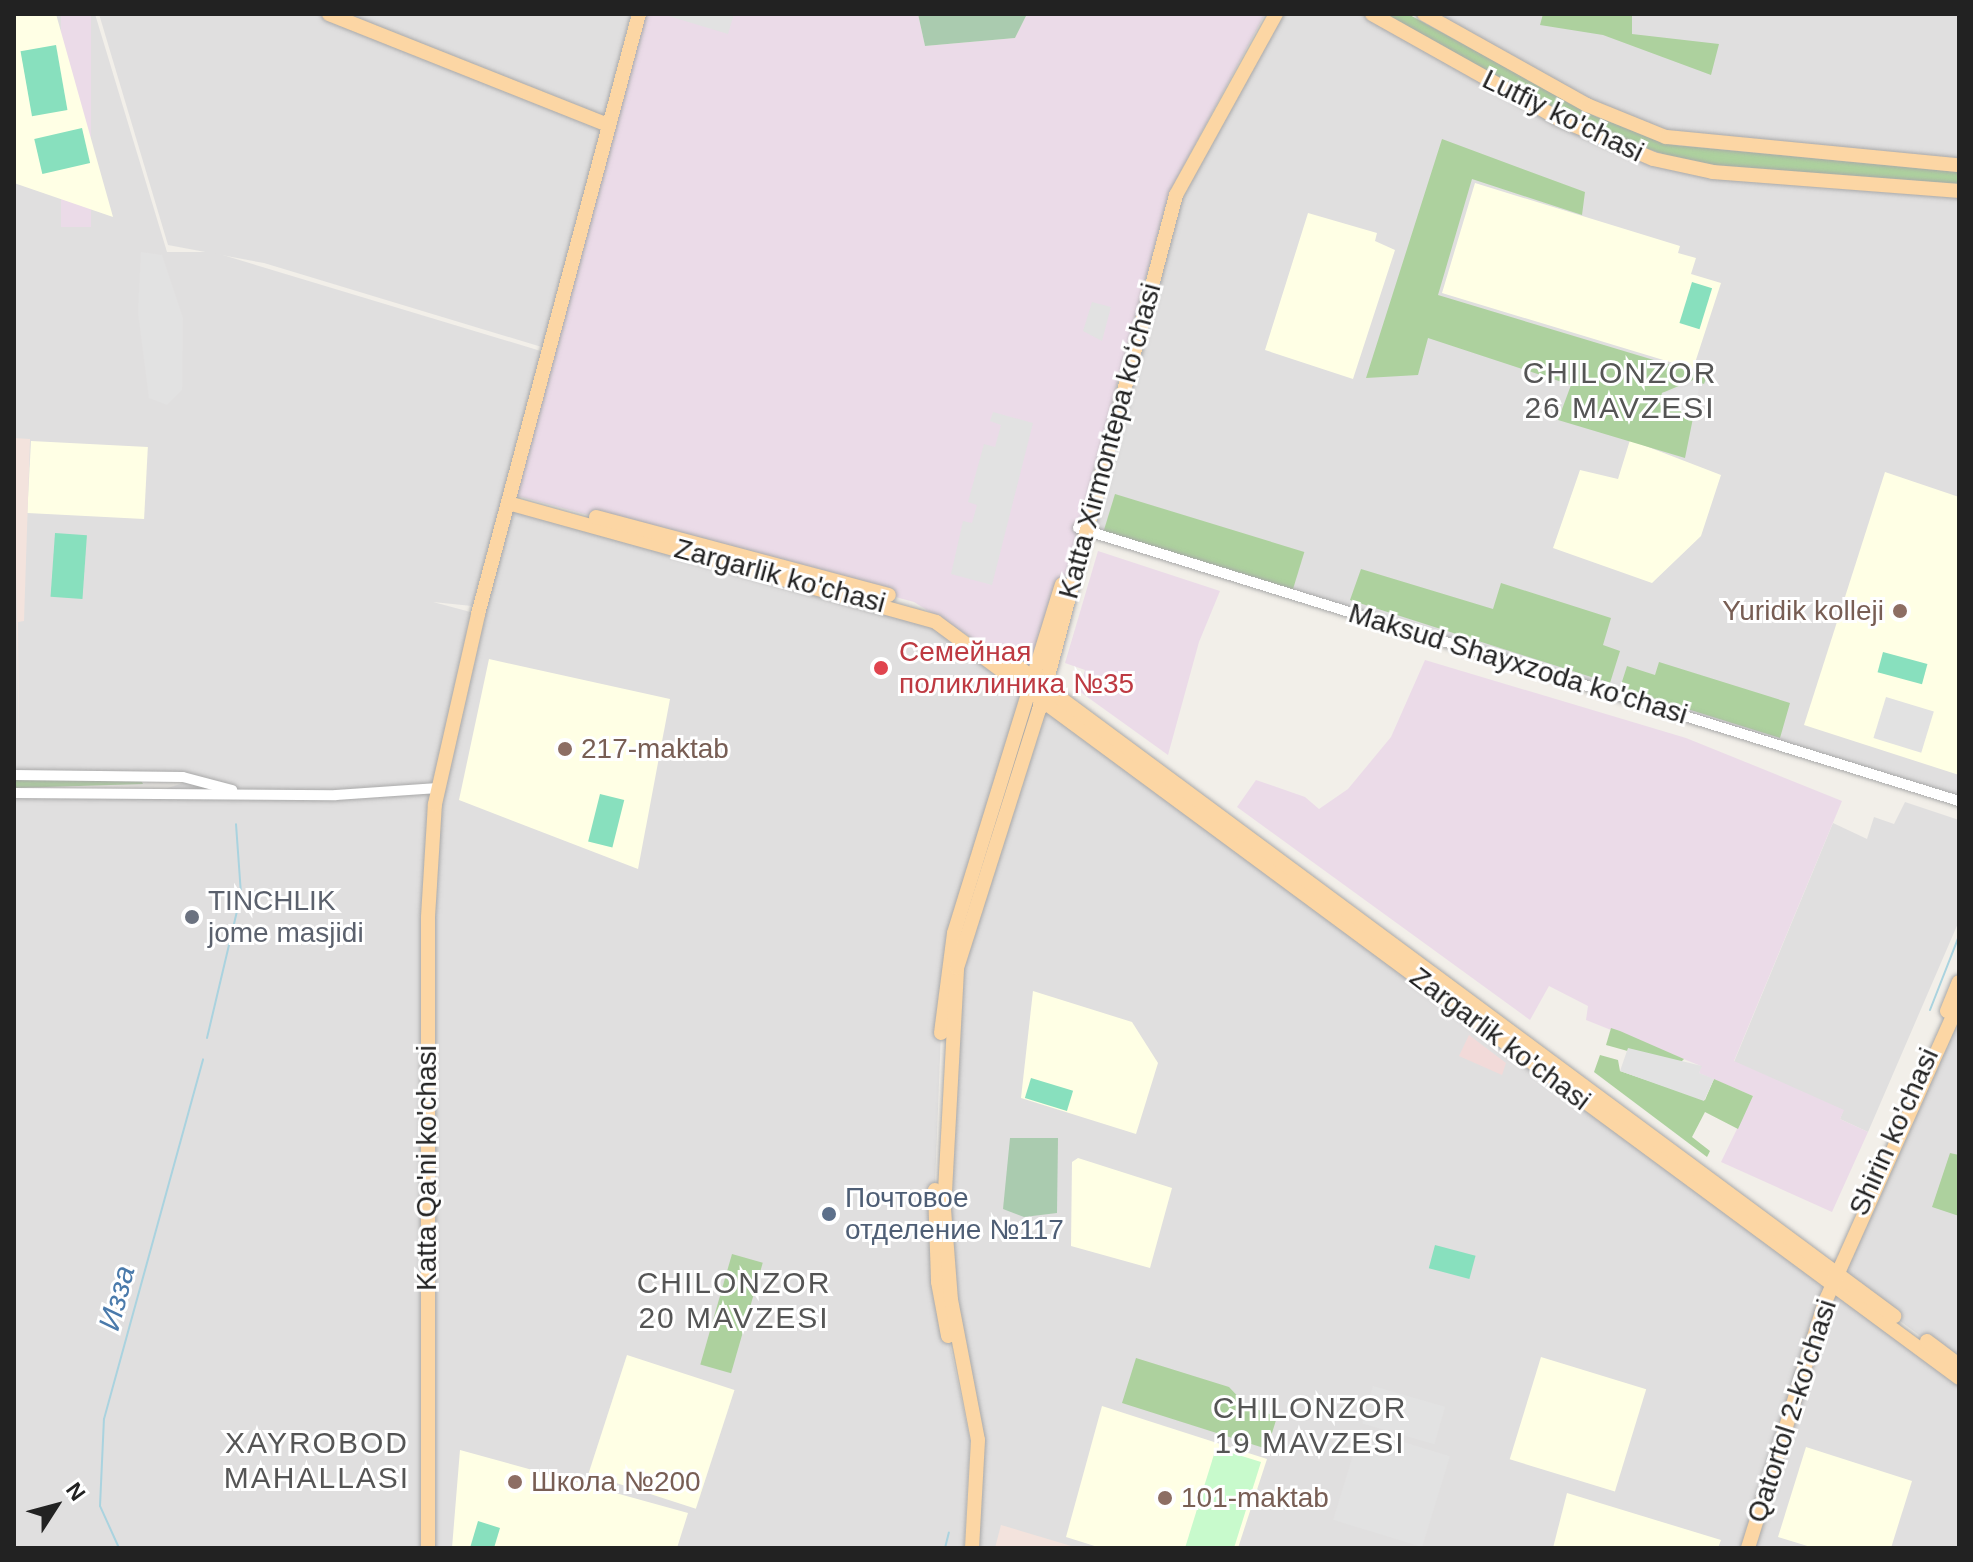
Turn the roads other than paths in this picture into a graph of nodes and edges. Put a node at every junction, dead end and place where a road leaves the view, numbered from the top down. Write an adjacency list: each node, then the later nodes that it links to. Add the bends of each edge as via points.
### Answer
1 (329, 14): 7 (main road)
2 (639, 14): 7 (main road, Katta Qa'ni ko'chasi)
3 (1265, 14): 11 (main road, Katta Xirmontepa koʻchasi, via 1169,193)
4 (1276, 14): 11 (main road, Katta Xirmontepa koʻchasi, via 1176,195)
5 (1372, 14): 9 (main road, Lutfiy ko'chasi, via 1557,118 1653,159 1713,172)
6 (1424, 14): 8 (main road, Lutfiy ko'chasi, via 1587,105 1666,137)
7 (608, 125): 10 (main road, Katta Qa'ni ko'chasi)
8 (1959, 165)
9 (1959, 191)
10 (509, 498): 12 (main road, Zargarlik ko'chasi, via 910,611); 15 (main road, Katta Qa'ni ko'chasi)
11 (1082, 529): 12 (main road, Katta Xirmontepa koʻchasi); 19 (street, Maksud Shayxzoda ko'chasi)
12 (1040, 687): 22 (main road, Zargarlik ko'chasi); 26 (main road, Katta Xirmontepa koʻchasi, via 954,933 944,986 938,1282 966,1404 971,1461); 27 (main road, Katta Xirmontepa koʻchasi, via 973,904 954,986 944,1210 951,1300 978,1440)
13 (14, 775): 14 (street)
14 (147, 776): 17 (street, via 195,779); 18 (street)
15 (438, 788): 17 (street, via 355,795); 25 (main road, Katta Qa'ni ko'chasi, via 428,929)
16 (14, 793): 18 (street)
17 (242, 793): 18 (street)
18 (146, 795)
19 (1959, 801)
20 (1959, 982): 22 (main road, Shirin ko'chasi)
21 (1959, 1002): 22 (main road, Shirin ko'chasi)
22 (1835, 1277): 23 (main road, Zargarlik ko'chasi); 24 (main road, Zargarlik ko'chasi); 28 (main road, Qatortol 2-ko'chasi)
23 (1959, 1365)
24 (1959, 1378)
25 (428, 1548)
26 (964, 1548)
27 (972, 1548)
28 (1748, 1548)

